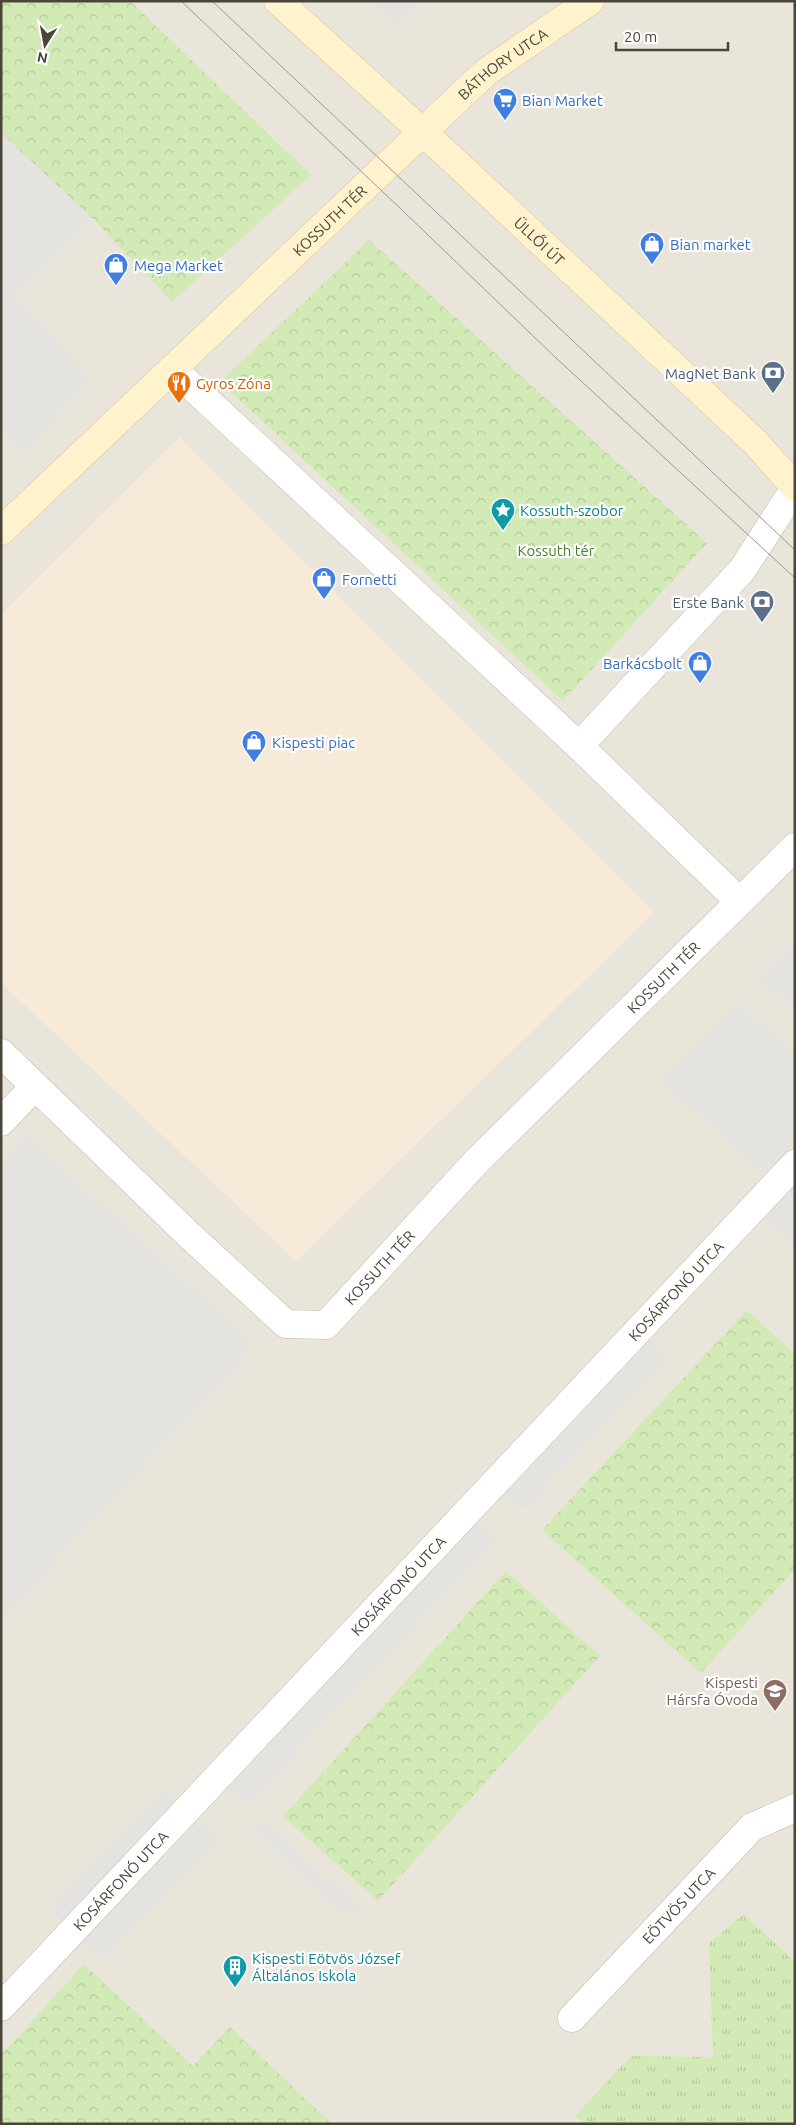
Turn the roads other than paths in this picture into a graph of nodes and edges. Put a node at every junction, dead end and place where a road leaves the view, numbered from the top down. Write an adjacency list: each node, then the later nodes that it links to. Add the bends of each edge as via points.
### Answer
1 (278, 1): 3 (main road, ÜLLŐI ÚT)
2 (590, 1): 3 (main road, BÁTHORY UTCA, via 486,72)
3 (422, 132): 4 (main road, KOSSUTH TÉR); 5 (main road, ÜLLŐI ÚT, via 755,442)
4 (173, 369): 6 (main road, KOSSUTH TÉR); 7 (street)
5 (795, 488): 7 (street, via 742,570)
6 (1, 531)
7 (578, 746): 9 (street)
8 (795, 847): 9 (street, KOSSUTH TÉR)
9 (739, 901): 11 (street, KOSSUTH TÉR, via 476,1162 326,1325 286,1324)
10 (1, 1053): 11 (street, KOSSUTH TÉR)
11 (35, 1086): 12 (street)
12 (1, 1122)
13 (795, 1164): 15 (street, KOSÁRFONÓ UTCA)
14 (795, 1808): 16 (street, EÖTVÖS UTCA, via 752,1827)
15 (1, 2007)
16 (572, 2018)

